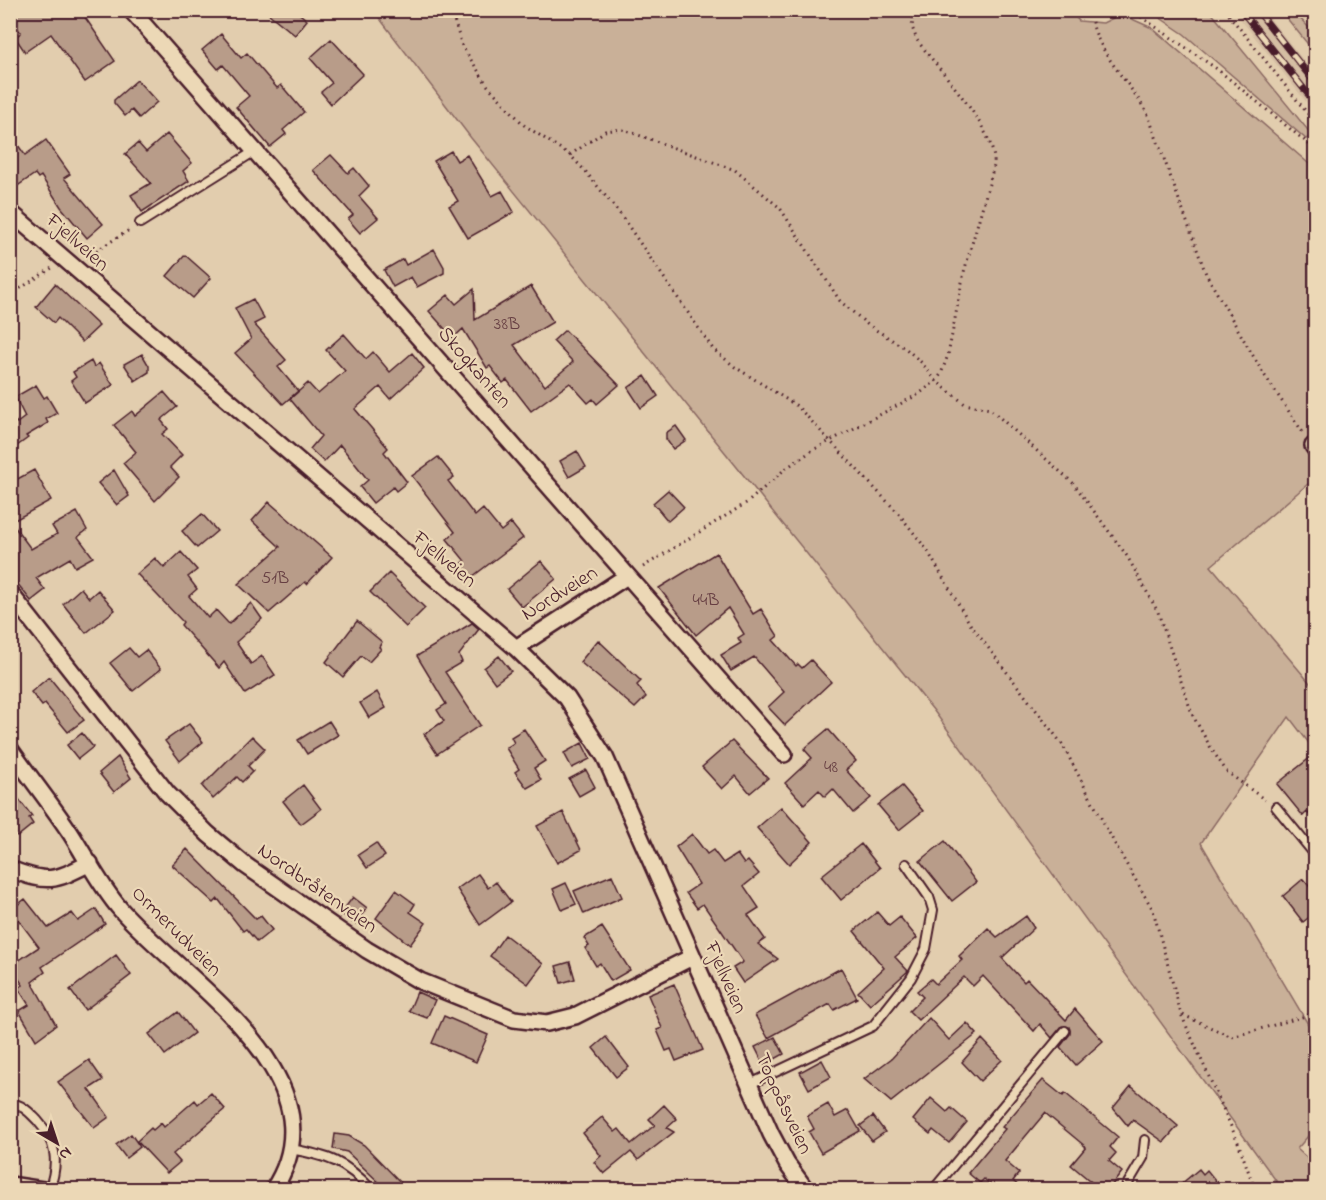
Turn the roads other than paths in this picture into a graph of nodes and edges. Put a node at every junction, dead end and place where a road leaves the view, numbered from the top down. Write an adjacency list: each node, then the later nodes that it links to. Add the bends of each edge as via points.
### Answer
1 (130, 10): 2 (street, Skogkanten)
2 (255, 151): 4 (lane); 5 (street, Skogkanten)
3 (10, 212): 7 (street, Fjellveien)
4 (140, 223)
5 (627, 576): 7 (street, Nordveien); 9 (street, Skogkanten)
6 (10, 593): 15 (street, Nordbråtenveien, via 167,793 208,834 244,865 367,950 420,981 514,1018 547,1023 575,1016)
7 (516, 648): 15 (street, Fjellveien, via 567,698 595,738)
8 (10, 749): 12 (street, Ormerudveien)
9 (784, 754)
10 (1276, 807): 11 (lane)
11 (1316, 855)
12 (90, 863): 14 (street, via 52,880 39,880); 21 (street, Ormerudveien, via 120,909 218,1004 269,1064 290,1104)
13 (906, 864): 18 (lane, via 929,897 933,910 926,949 905,987 884,1015 861,1033)
14 (10, 869)
15 (692, 957): 17 (street, Fjellveien)
16 (1065, 1031): 28 (lane)
17 (727, 1033): 18 (street, Toppåsveien)
18 (750, 1084): 23 (street, Toppåsveien, via 771,1134)
19 (10, 1102): 25 (lane, via 23,1105 52,1141 56,1159)
20 (1145, 1140): 29 (lane, via 1143,1158)
21 (291, 1149): 26 (street, Ormerudveien); 27 (lane, via 335,1160 354,1171)
22 (10, 1185): 24 (street)
23 (802, 1188)
24 (43, 1190)
25 (49, 1190)
26 (273, 1190)
27 (372, 1190)
28 (933, 1190)
29 (1124, 1190)

